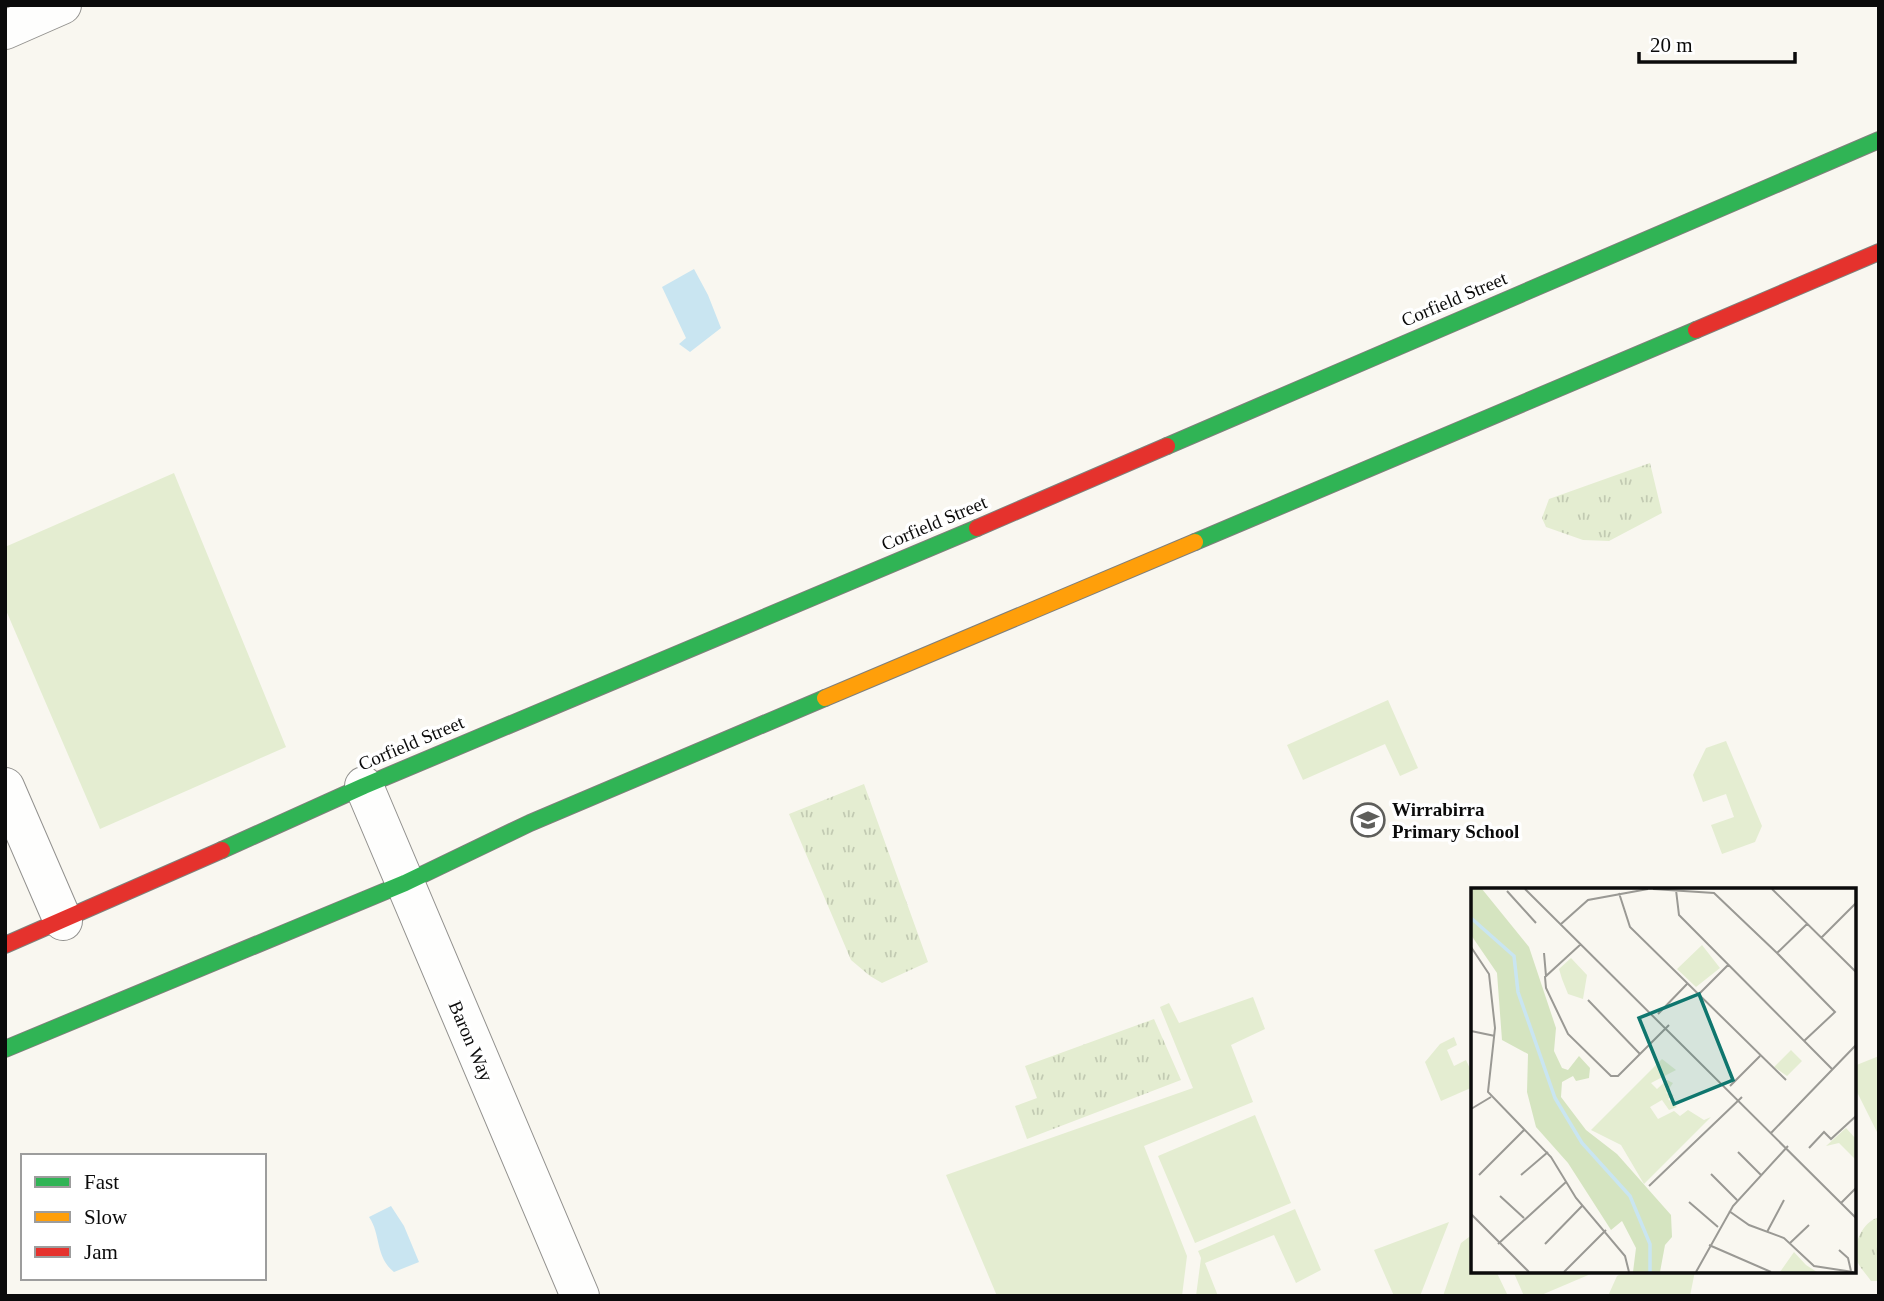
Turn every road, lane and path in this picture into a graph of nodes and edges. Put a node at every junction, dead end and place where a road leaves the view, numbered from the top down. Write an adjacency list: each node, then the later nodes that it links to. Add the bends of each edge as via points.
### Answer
1 (62, 5): 2 (street)
2 (13, 20)
3 (1879, 141): 5 (main road, Corfield Street)
4 (1879, 252): 7 (main road, via 530,823)
5 (364, 786): 7 (street, Baron Way); 8 (main road, Corfield Street)
6 (5, 787): 8 (street)
7 (405, 883): 10 (main road); 11 (street, Baron Way)
8 (63, 921): 9 (main road, Corfield Street)
9 (5, 945)
10 (5, 1049)
11 (580, 1296)

